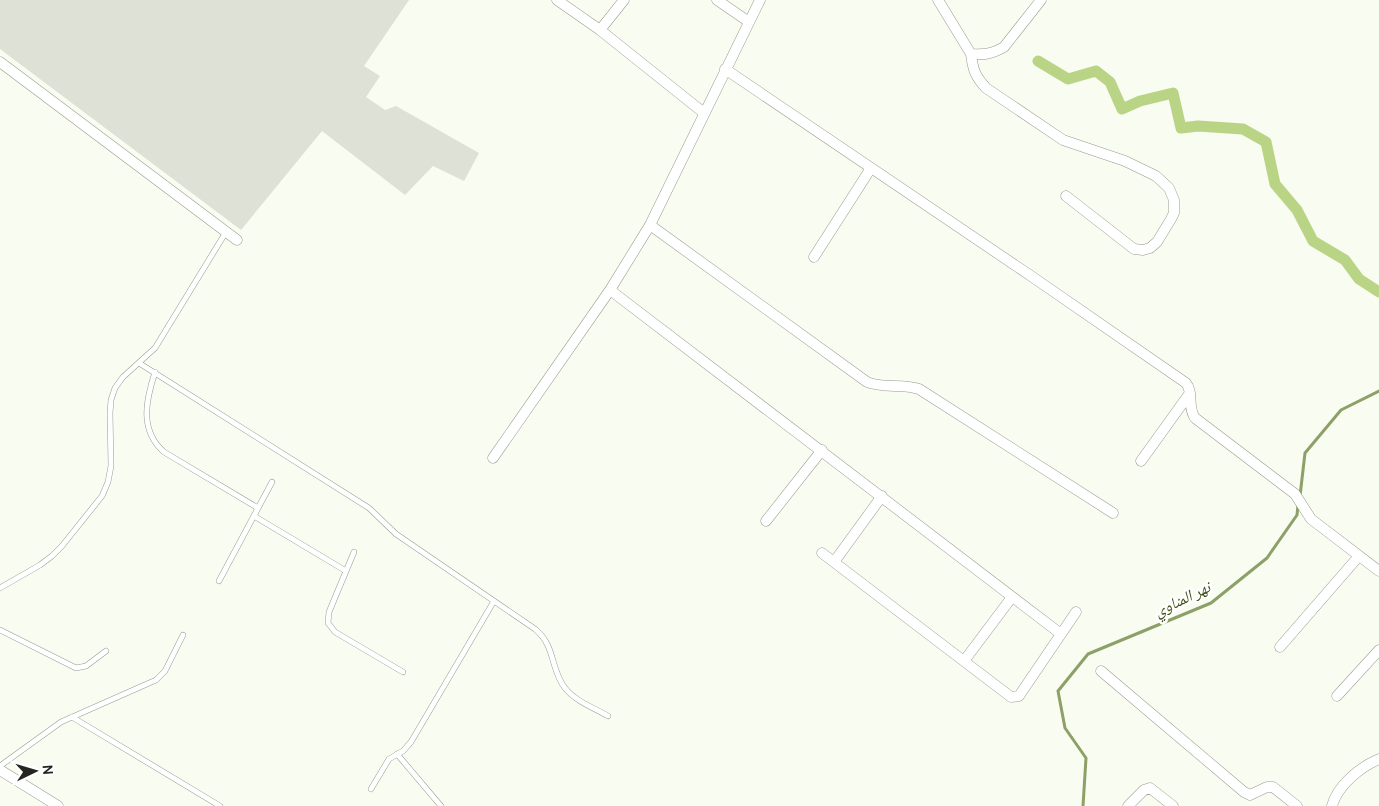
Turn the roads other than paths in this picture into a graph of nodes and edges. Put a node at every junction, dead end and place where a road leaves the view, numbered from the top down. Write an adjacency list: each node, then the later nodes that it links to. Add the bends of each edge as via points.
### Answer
1 (557, 0): 8 (street)
2 (624, 0): 8 (street)
3 (717, 0): 7 (street)
4 (760, 0): 7 (street)
5 (938, 0): 9 (street)
6 (1042, 0): 9 (street, via 1004,47 986,55)
7 (749, 22): 11 (street)
8 (600, 30): 12 (street)
9 (971, 54): 14 (street, via 977,79 986,88 1063,140 1125,161 1156,176 1169,188 1174,200 1174,213 1150,248 1134,249)
10 (0, 62): 16 (street)
11 (725, 69): 12 (street); 13 (street)
12 (704, 113): 15 (street)
13 (871, 168): 18 (street); 22 (street, via 1186,383)
14 (1066, 196)
15 (650, 224): 19 (street); 29 (street, via 862,379 878,385 904,385 919,389)
16 (226, 231): 17 (street); 20 (lane, via 155,348)
17 (237, 240)
18 (814, 257)
19 (610, 290): 23 (street); 24 (street)
20 (139, 363): 21 (lane); 39 (lane, via 123,377 111,400 111,466 102,496 52,556)
21 (155, 372): 28 (lane, via 146,416 157,447); 41 (lane, via 369,508 391,530)
22 (1190, 393): 25 (street); 34 (street, via 1195,418 1295,494 1311,519)
23 (822, 450): 27 (street); 31 (street)
24 (493, 458)
25 (1140, 461)
26 (272, 482): 28 (lane)
27 (882, 496): 35 (street); 40 (street)
28 (258, 508): 30 (lane)
29 (1113, 513)
30 (254, 516): 36 (lane); 38 (lane)
31 (766, 521)
32 (354, 552): 36 (lane)
33 (822, 553): 35 (street)
34 (1359, 556): 37 (street); 46 (street)
35 (834, 562): 49 (street)
36 (346, 571): 51 (lane, via 328,617 331,628)
37 (1379, 572)
38 (219, 581)
39 (0, 588)
40 (1012, 598): 44 (street); 49 (street)
41 (494, 601): 53 (lane, via 544,638 566,689); 55 (lane, via 411,742)
42 (1076, 612): 44 (street)
43 (0, 630): 48 (lane, via 76,668 86,666)
44 (1061, 634): 49 (street, via 1022,693 1015,697)
45 (183, 635): 54 (lane, via 165,671 156,680)
46 (1280, 647)
47 (1379, 650): 52 (street)
48 (106, 651)
49 (964, 661)
50 (1101, 670): 64 (street, via 1244,792 1250,795 1273,787)
51 (403, 672)
52 (1337, 696)
53 (608, 716)
54 (72, 717): 57 (lane); 60 (lane)
55 (397, 754): 58 (lane, via 389,759); 61 (lane)
56 (1376, 763): 65 (street, via 1348,780 1334,797)
57 (0, 768): 59 (street)
58 (372, 789)
59 (58, 806)
60 (220, 806)
61 (441, 806)
62 (1128, 806): 63 (street, via 1150,788)
63 (1173, 806)
64 (1297, 806)
65 (1332, 806)

